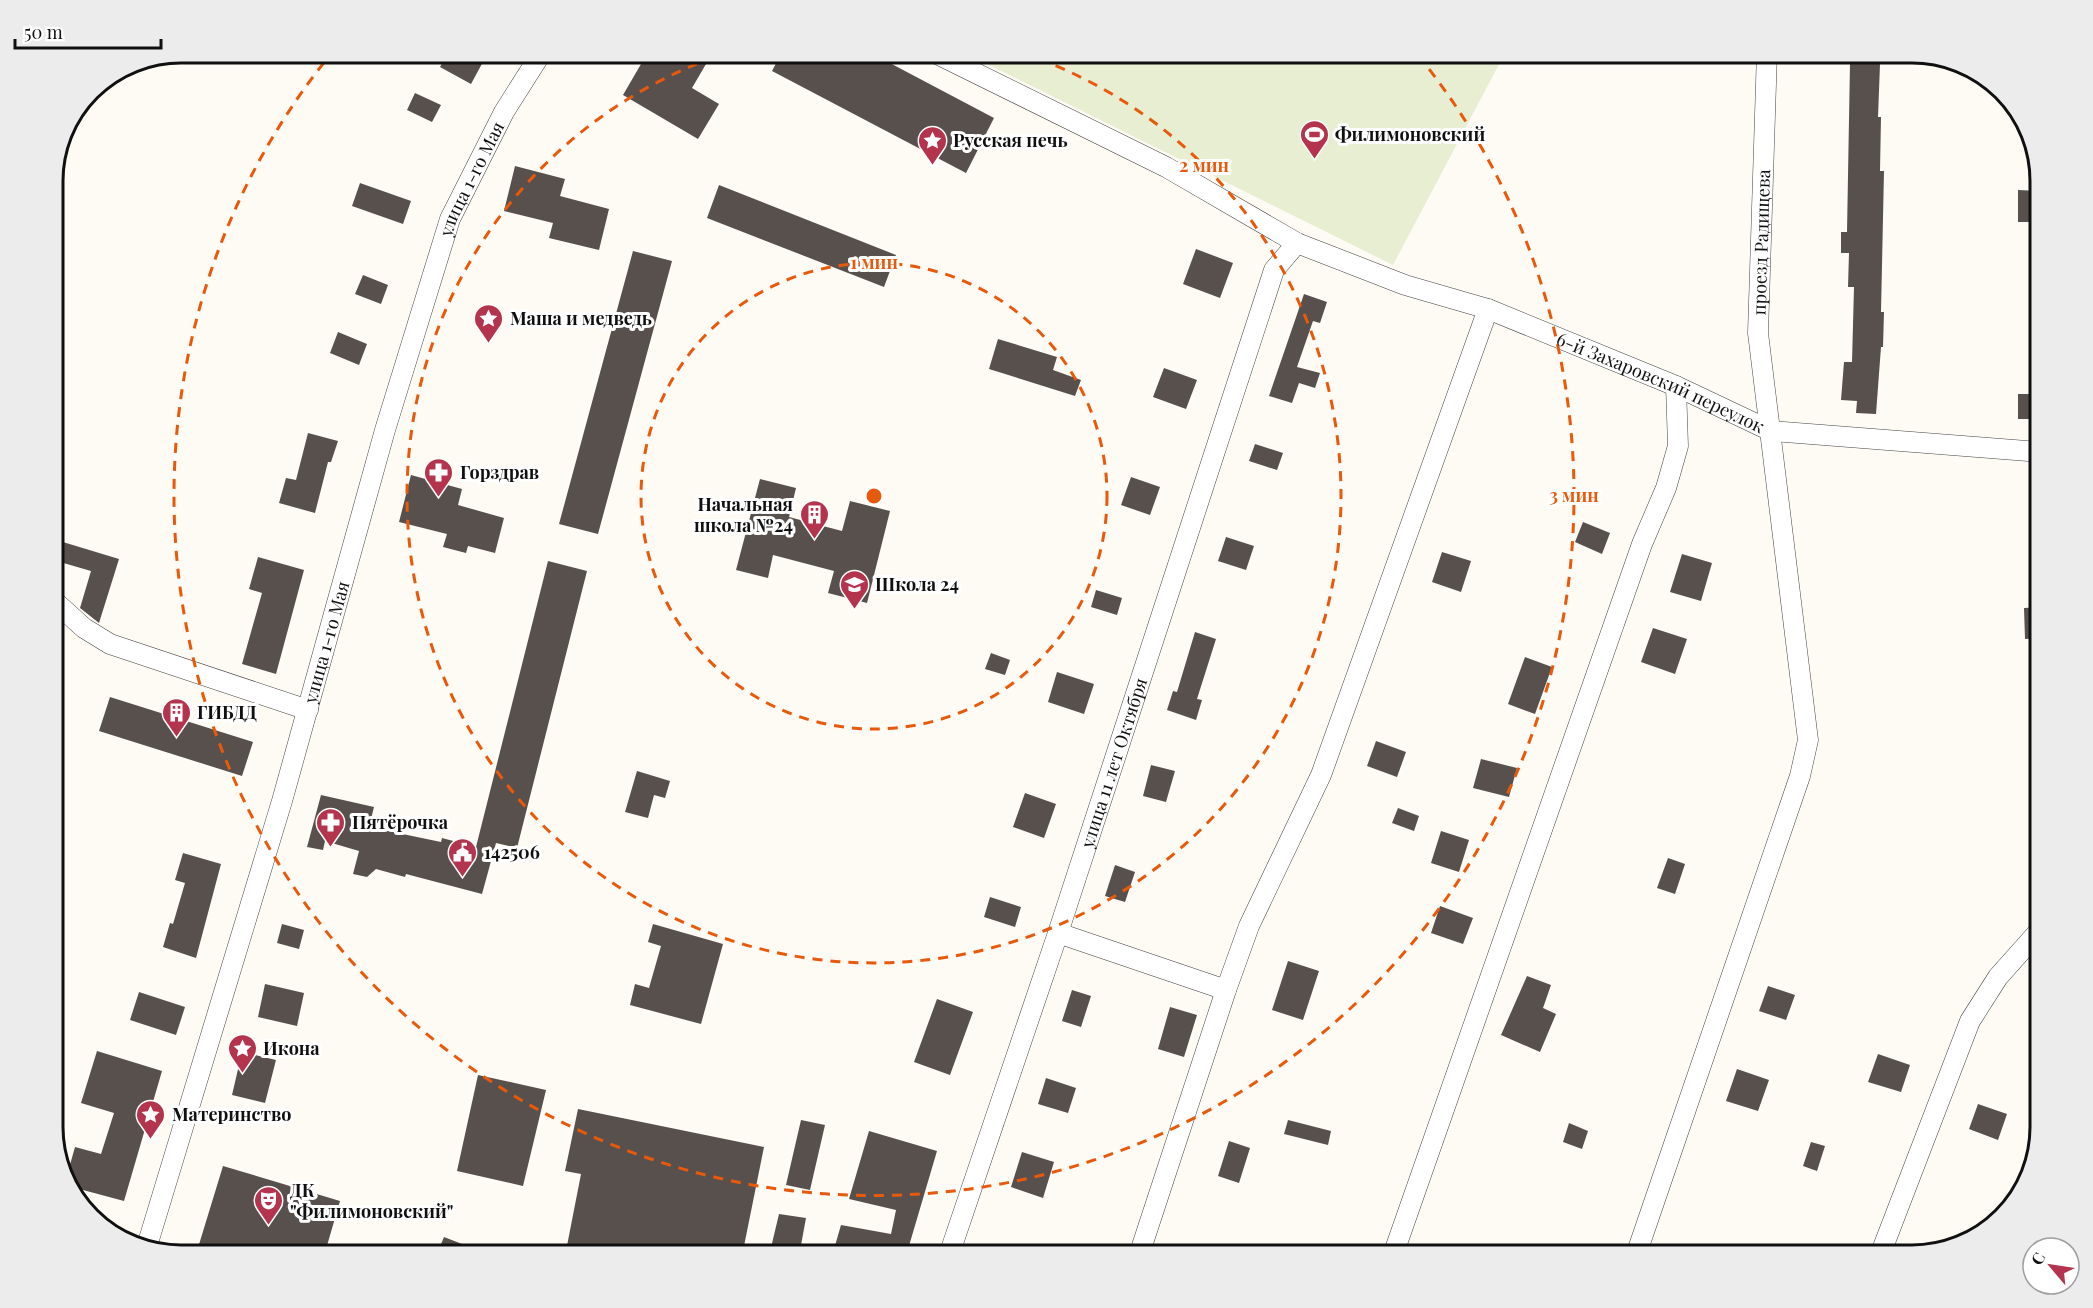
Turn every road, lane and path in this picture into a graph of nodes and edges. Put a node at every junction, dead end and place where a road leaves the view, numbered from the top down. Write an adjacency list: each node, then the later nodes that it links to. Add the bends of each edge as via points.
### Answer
1 (535, 63): 10 (street, улица 1-го Мая, via 504,112 450,219 388,419)
2 (955, 63): 4 (street, 6-й Захаровский переулок, via 1166,167)
3 (1767, 63): 7 (street, проезд Радищева, via 1758,333)
4 (1297, 243): 5 (street, 6-й Захаровский переулок, via 1405,285); 11 (street, улица 11 лет Октября, via 1274,270)
5 (1488, 309): 6 (street, 6-й Захаровский переулок); 13 (street, via 1322,775 1266,890)
6 (1676, 386): 7 (street, 6-й Захаровский переулок); 17 (street, via 1678,446 1666,488 1642,544)
7 (1771, 431): 8 (street, 6-й Захаровский переулок); 18 (street, проезд Радищева, via 1808,740 1800,776)
8 (2030, 451)
9 (63, 609): 10 (street, via 110,644)
10 (308, 710): 14 (street, улица 1-го Мая)
11 (1058, 933): 13 (street); 15 (street, улица 11 лет Октября)
12 (2030, 941): 19 (street, via 1998,977 1970,1021)
13 (1226, 990): 16 (street)
14 (149, 1240)
15 (953, 1245)
16 (1143, 1245)
17 (1397, 1245)
18 (1640, 1245)
19 (1884, 1245)

